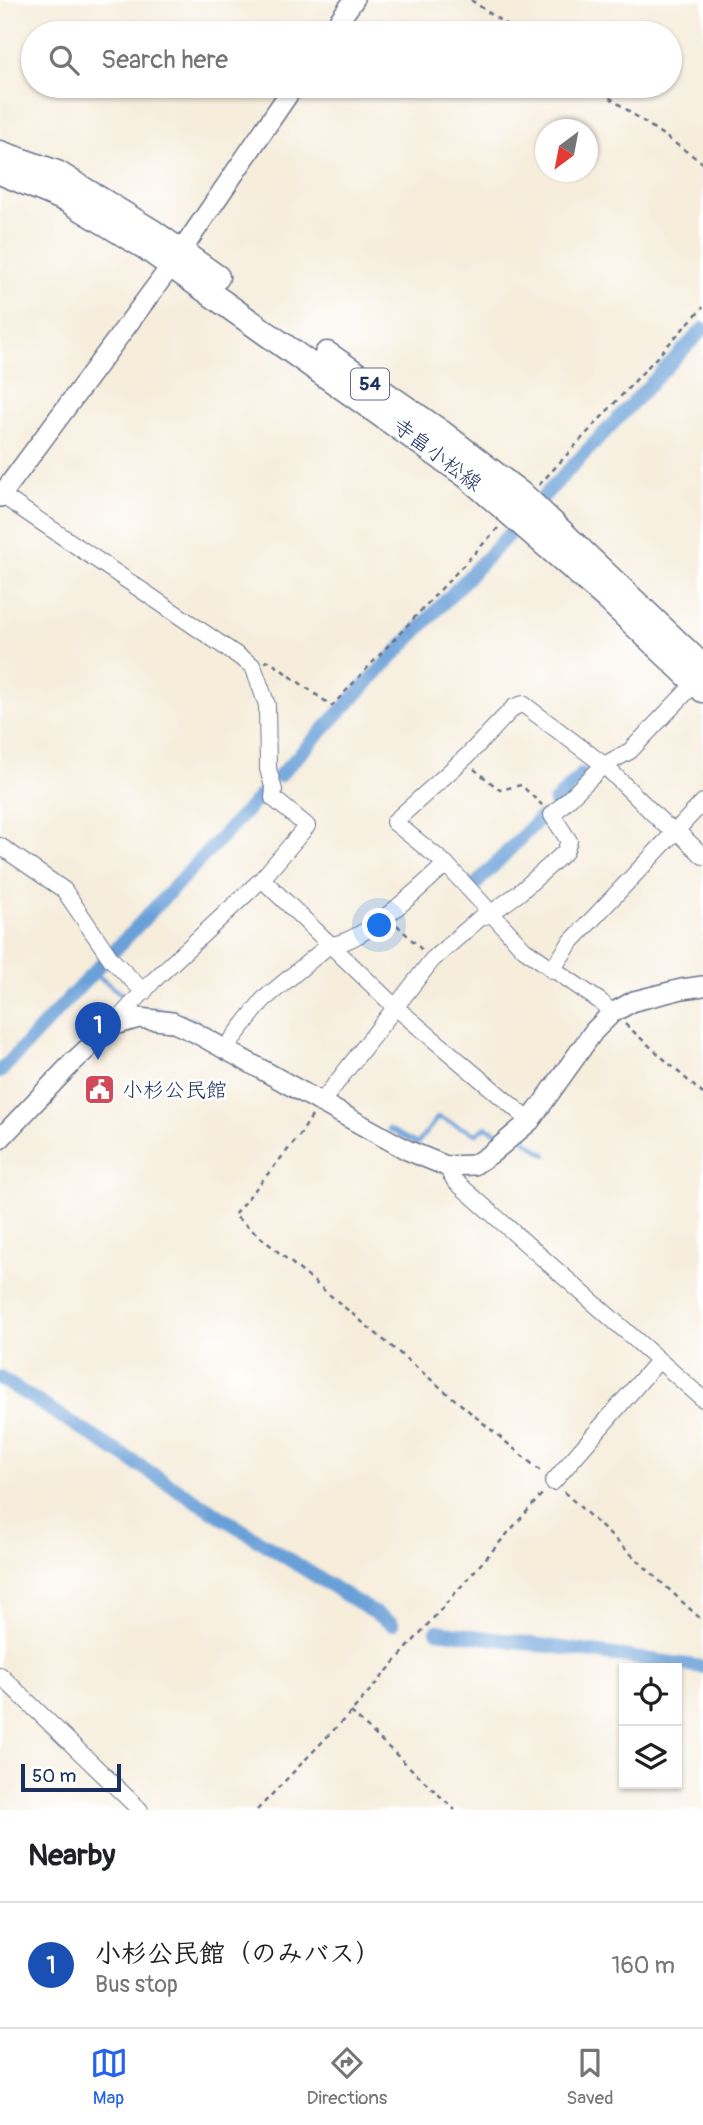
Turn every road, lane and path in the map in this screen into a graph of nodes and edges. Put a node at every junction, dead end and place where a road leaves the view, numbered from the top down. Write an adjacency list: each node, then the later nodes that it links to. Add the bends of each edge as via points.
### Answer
1 (354, 0): 3 (street)
2 (471, 0): 4 (path)
3 (339, 21)
4 (501, 21)
5 (286, 98): 10 (street)
6 (610, 98): 8 (path)
7 (0, 153): 10 (main road, 寺畠小松線 / 54, via 57,173)
8 (703, 163)
9 (0, 172): 10 (main road, 寺畠小松線 / 54, via 67,201 145,247)
10 (176, 259): 12 (street); 13 (main road, 寺畠小松線 / 54, via 442,433)
11 (703, 307): 13 (path)
12 (1, 495): 14 (street)
13 (519, 505): 14 (path, via 332,706 269,661); 15 (main road, 寺畠小松線 / 54)
14 (253, 666): 24 (street, via 267,705 273,798 307,826)
15 (700, 680): 17 (street, via 630,751)
16 (463, 760): 17 (street, via 514,707 523,704); 19 (path, via 500,790 521,785); 23 (street, via 394,822)
17 (604, 765): 19 (street); 20 (street, via 665,825)
18 (703, 802): 20 (street)
19 (552, 815): 25 (street, via 569,841 565,852)
20 (677, 831): 22 (street); 29 (street, via 570,943)
21 (0, 846): 31 (street, via 64,890 111,959)
22 (703, 856)
23 (446, 864): 25 (street); 26 (street)
24 (262, 879): 27 (street); 31 (street)
25 (490, 914): 28 (street); 29 (street)
26 (386, 915): 27 (street, via 340,944); 28 (path)
27 (329, 945): 32 (street); 35 (street, via 263,1000)
28 (432, 960): 32 (street)
29 (552, 970): 33 (street)
30 (703, 986): 33 (street, via 634,1002)
31 (144, 992): 34 (street)
32 (394, 1006): 37 (street); 38 (street)
33 (612, 1013): 36 (path); 38 (street)
34 (112, 1026): 35 (street, via 139,1018 172,1022); 39 (street)
35 (224, 1050): 37 (street)
36 (703, 1094)
37 (320, 1104): 40 (street); 43 (path, via 234,1215)
38 (530, 1121): 40 (street, via 474,1165)
39 (0, 1139)
40 (446, 1167): 41 (street, via 455,1181)
41 (658, 1361): 42 (street); 43 (street)
42 (703, 1399)
43 (553, 1482): 44 (path); 46 (path)
44 (703, 1621)
45 (0, 1675): 47 (street)
46 (352, 1712): 48 (path); 49 (path)
47 (140, 1810)
48 (257, 1810)
49 (455, 1810)

